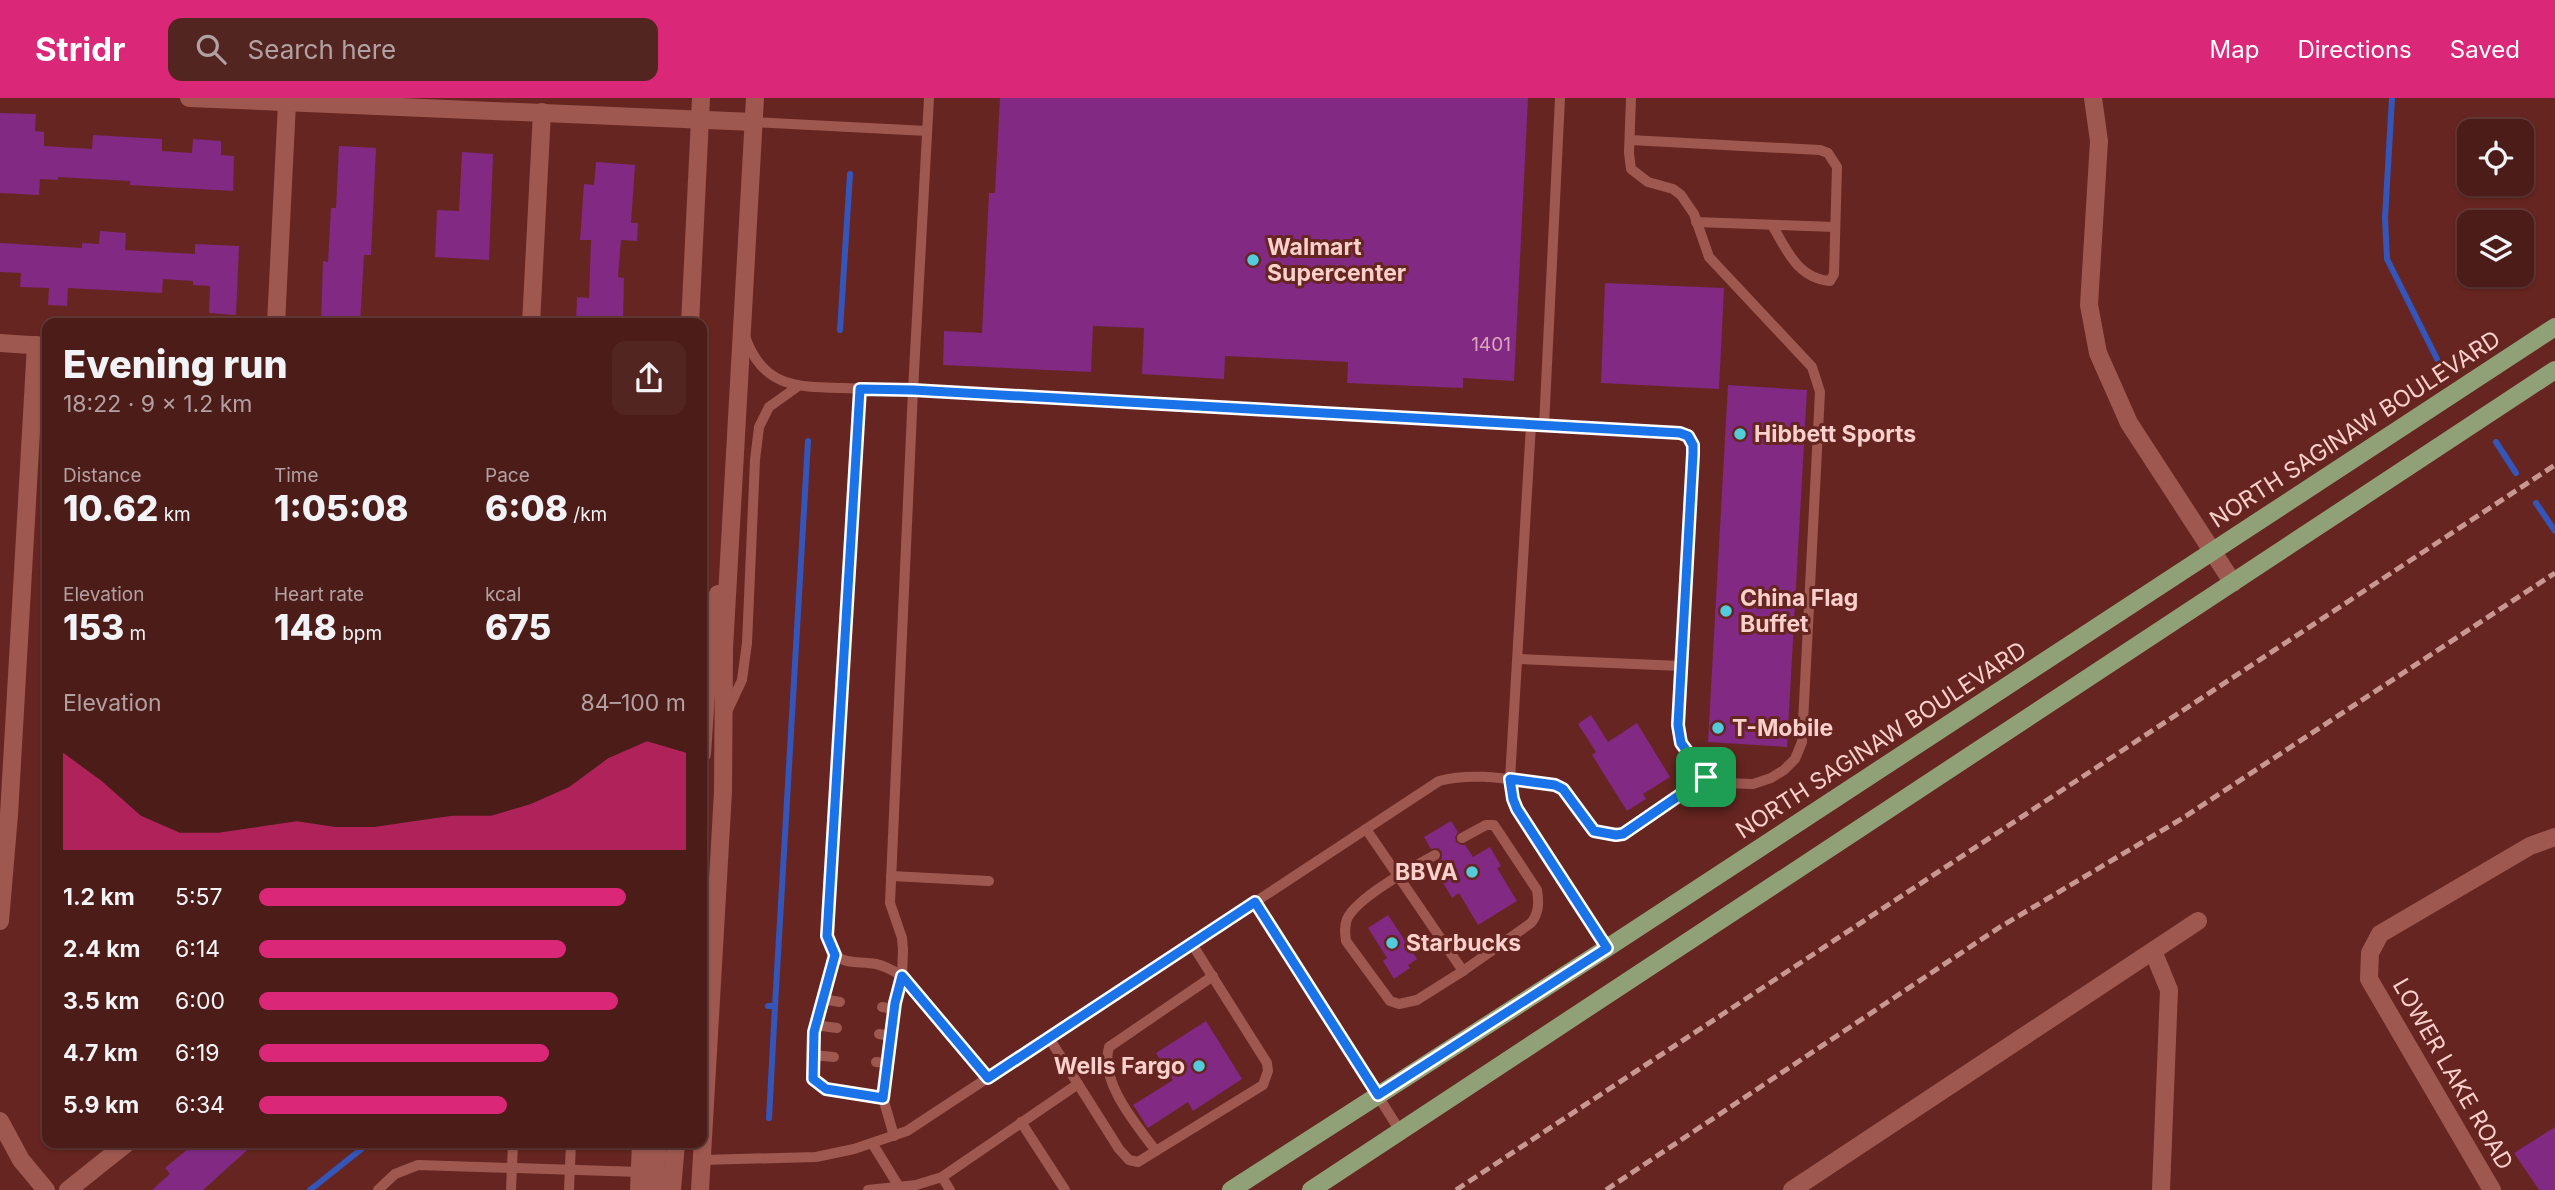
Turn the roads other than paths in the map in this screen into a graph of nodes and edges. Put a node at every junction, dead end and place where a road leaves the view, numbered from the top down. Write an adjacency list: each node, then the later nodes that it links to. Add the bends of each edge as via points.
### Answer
1 (189, 98): 8 (street)
2 (701, 98): 10 (street)
3 (755, 98): 11 (street)
4 (929, 98): 12 (lane)
5 (1560, 98): 29 (lane)
6 (1631, 98): 13 (lane)
7 (2093, 98): 31 (street, via 2098,141 2089,305 2098,353 2129,423)
8 (287, 103): 9 (street); 17 (street)
9 (542, 112): 10 (street); 18 (street)
10 (699, 119): 11 (street); 19 (street)
11 (754, 122): 12 (lane); 20 (street)
12 (927, 131): 27 (lane)
13 (1630, 140): 14 (lane, via 1631,169 1648,182 1681,195); 16 (lane, via 1828,153 1837,167)
14 (1696, 222): 15 (lane); 37 (lane, via 1709,257 1812,367 1820,392 1802,742 1784,770 1762,781 1735,785)
15 (1772, 225): 16 (lane); 16 (lane, via 1798,268 1810,277 1830,281)
16 (1835, 227)
17 (276, 318)
18 (531, 318)
19 (690, 318)
20 (741, 324): 25 (lane, via 752,356 779,379); 30 (street)
21 (2555, 327): 31 (main road, NORTH SAGINAW BOULEVARD)
22 (0, 344): 23 (street)
23 (42, 345): 47 (street)
24 (2555, 370): 32 (main road)
25 (797, 387): 26 (lane); 36 (lane, via 769,407 759,427 747,643 742,680)
26 (860, 389): 27 (lane); 52 (lane, via 827,936)
27 (913, 390): 28 (lane); 44 (lane)
28 (1531, 425): 29 (lane); 33 (lane)
29 (1544, 426): 34 (lane, via 1688,436 1693,454)
30 (730, 543): 35 (street, via 710,633); 36 (street)
31 (2213, 551): 32 (street); 50 (main road, NORTH SAGINAW BOULEVARD)
32 (2232, 583): 76 (main road)
33 (1518, 659): 34 (lane); 38 (lane)
34 (1681, 666): 37 (lane, via 1681,743)
35 (707, 678)
36 (724, 717): 69 (street)
37 (1706, 777): 38 (lane, via 1616,835 1594,831 1563,789)
38 (1510, 779): 39 (lane, via 1457,776 1438,781); 50 (lane, via 1517,809)
39 (1366, 829): 43 (lane); 46 (lane)
40 (2555, 837): 108 (street, LOWER LAKE ROAD, via 2530,846 2380,934 2370,953 2369,979)
41 (1462, 838): 53 (lane, via 1494,825 1537,890 1538,901 1531,923)
42 (1435, 855): 43 (lane)
43 (1399, 875): 53 (lane); 53 (lane, via 1355,908 1348,918 1346,941 1390,1001 1399,1004 1417,1000)
44 (891, 876): 45 (lane); 54 (lane, via 890,903 902,939)
45 (989, 881)
46 (1255, 902): 49 (lane); 72 (lane)
47 (0, 921)
48 (2199, 921): 51 (street)
49 (1192, 943): 55 (lane); 64 (lane)
50 (1607, 948): 72 (main road, NORTH SAGINAW BOULEVARD)
51 (2153, 951): 106 (street); 107 (street, via 2169,989)
52 (835, 955): 54 (lane, via 843,961 887,967); 56 (lane)
53 (1463, 971)
54 (902, 976): 59 (lane); 70 (lane)
55 (1213, 976): 86 (lane, via 1109,1047 1108,1073 1125,1108); 86 (lane, via 1267,1063 1266,1078 1263,1085)
56 (822, 999): 57 (lane); 60 (lane)
57 (840, 1002)
58 (882, 1007): 59 (lane)
59 (895, 1009): 63 (lane)
60 (815, 1025): 61 (lane); 65 (lane)
61 (837, 1028)
62 (879, 1034): 63 (lane)
63 (891, 1037): 68 (lane)
64 (1049, 1038): 70 (lane); 71 (lane)
65 (813, 1055): 66 (lane); 73 (lane, via 813,1079 826,1089)
66 (834, 1057)
67 (876, 1062): 68 (lane)
68 (887, 1063): 73 (lane)
69 (707, 1072)
70 (988, 1078): 77 (lane)
71 (1078, 1084): 75 (lane); 86 (lane, via 1129,1160 1138,1162)
72 (1378, 1095): 76 (lane); 104 (main road, NORTH SAGINAW BOULEVARD)
73 (883, 1098): 77 (lane)
74 (0, 1121): 93 (street)
75 (1021, 1122): 90 (lane); 103 (lane)
76 (1400, 1131): 105 (main road)
77 (894, 1136): 78 (lane)
78 (872, 1143): 87 (lane, via 816,1157); 92 (lane)
79 (121, 1148): 94 (street)
80 (513, 1148): 88 (lane)
81 (571, 1148): 89 (lane)
82 (641, 1148): 91 (street)
83 (658, 1148): 98 (street)
84 (676, 1148): 99 (street)
85 (703, 1148): 87 (street)
86 (1156, 1151)
87 (702, 1160): 100 (street)
88 (513, 1170): 89 (lane); 95 (lane, via 418,1165 395,1174); 96 (lane)
89 (569, 1171): 91 (lane); 97 (lane)
90 (942, 1177): 92 (lane); 102 (lane)
91 (639, 1181)
92 (900, 1188): 101 (lane)
93 (46, 1190)
94 (68, 1190)
95 (378, 1190)
96 (511, 1190)
97 (569, 1190)
98 (655, 1190)
99 (672, 1190)
100 (700, 1190)
101 (868, 1190)
102 (950, 1190)
103 (1065, 1190)
104 (1231, 1190)
105 (1311, 1190)
106 (1792, 1190)
107 (2161, 1190)
108 (2492, 1190)

